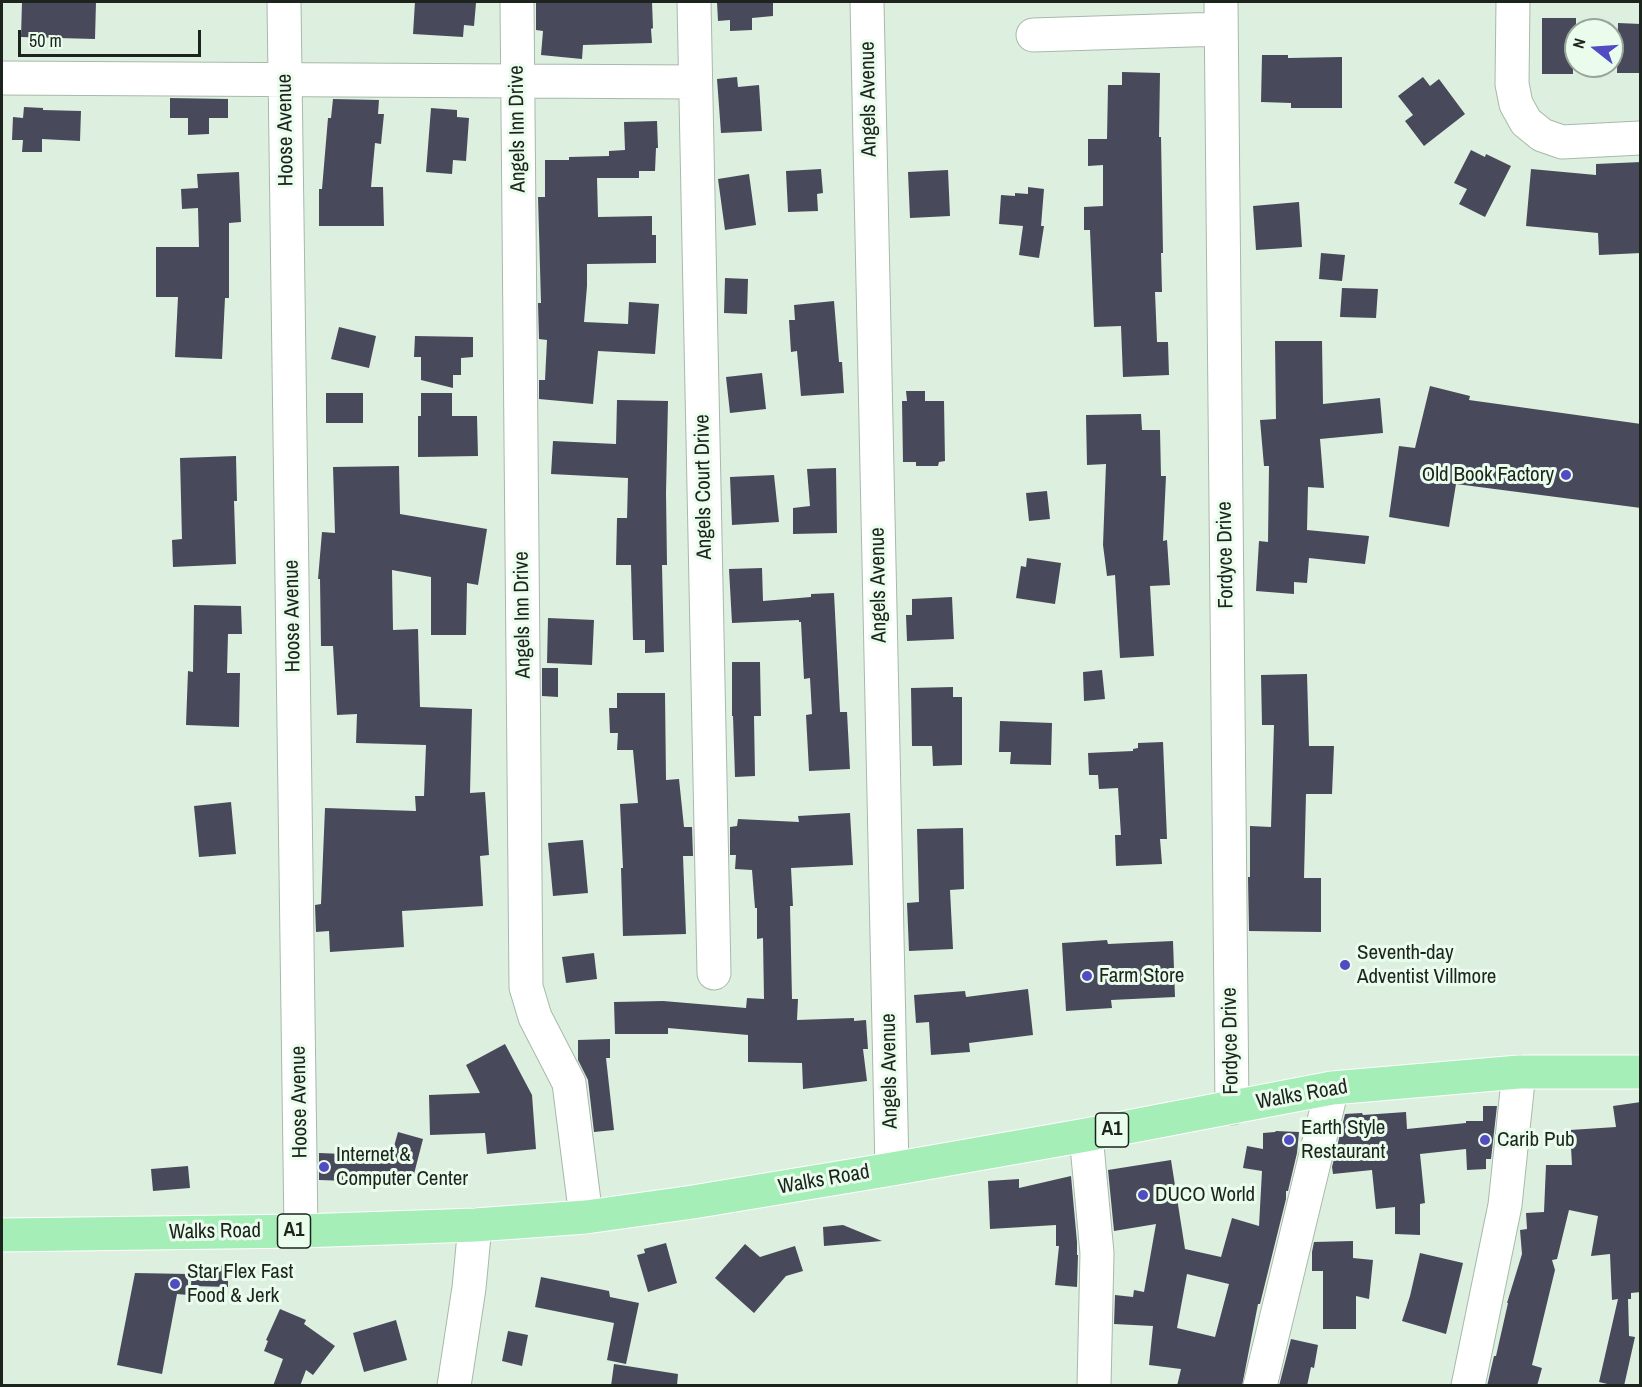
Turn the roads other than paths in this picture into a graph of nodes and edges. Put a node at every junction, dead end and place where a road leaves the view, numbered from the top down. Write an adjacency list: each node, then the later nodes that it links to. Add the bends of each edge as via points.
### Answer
1 (284, 2): 9 (street, Hoose Avenue)
2 (517, 2): 10 (street, Angels Inn Drive)
3 (693, 2): 11 (street, Angels Court Drive)
4 (867, 2): 19 (street, Angels Avenue)
5 (1513, 2): 12 (street, via 1512,84 1516,104 1526,122 1542,135 1562,142)
6 (1221, 15): 7 (street); 17 (street, Fordyce Drive)
7 (1033, 35)
8 (2, 78): 9 (street)
9 (285, 79): 10 (street); 22 (street, Hoose Avenue)
10 (518, 82): 11 (street); 20 (street, Angels Inn Drive, via 526,987 536,1017 569,1083)
11 (695, 82): 13 (street, Angels Court Drive)
12 (1641, 138)
13 (714, 974)
14 (1519, 1072): 15 (main road, Walks Road / A1); 16 (main road, Walks Road / A1); 27 (street, via 1505,1205)
15 (1641, 1072)
16 (1332, 1088): 17 (main road, Walks Road / A1); 26 (street)
17 (1232, 1108): 18 (main road, Walks Road / A1)
18 (1086, 1135): 19 (main road, Walks Road / A1); 25 (street, via 1097,1252)
19 (892, 1169): 20 (main road, Walks Road / A1)
20 (586, 1217): 21 (main road, Walks Road / A1)
21 (475, 1225): 22 (main road, Walks Road / A1); 24 (street)
22 (301, 1231): 23 (main road, Walks Road / A1)
23 (2, 1235)
24 (454, 1386)
25 (1094, 1386)
26 (1260, 1386)
27 (1468, 1386)

